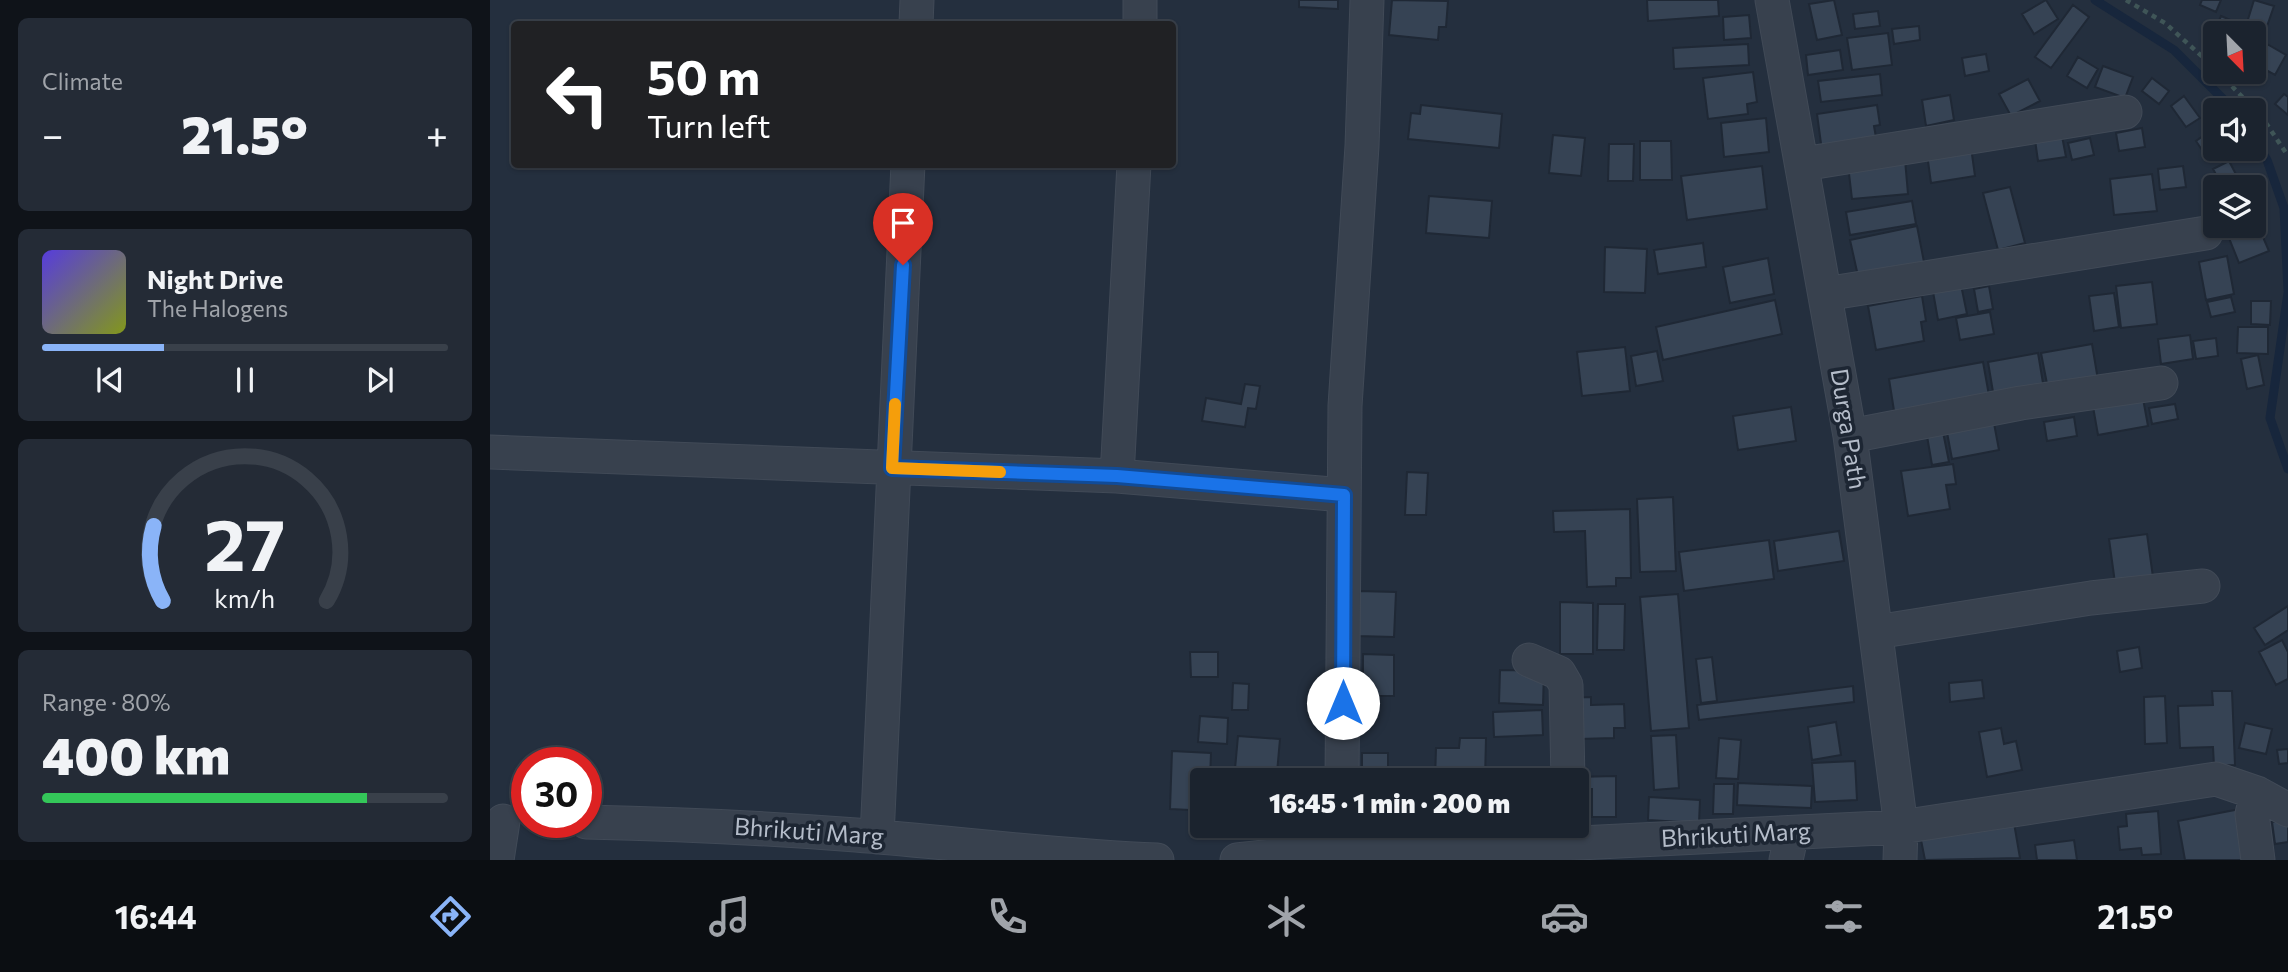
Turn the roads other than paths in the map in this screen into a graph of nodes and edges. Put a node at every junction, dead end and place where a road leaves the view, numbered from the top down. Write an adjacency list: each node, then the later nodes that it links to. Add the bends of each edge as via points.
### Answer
1 (917, 0): 5 (street)
2 (1140, 0): 6 (street)
3 (1367, 0): 18 (street)
4 (1772, 0): 8 (street, Durga Path)
5 (916, 21)
6 (1140, 21)
7 (2125, 112): 8 (street)
8 (1803, 164): 12 (street, Durga Path)
9 (908, 168): 16 (street)
10 (1134, 168): 17 (street)
11 (2203, 233): 12 (street)
12 (1825, 294): 14 (street, Durga Path)
13 (2161, 383): 14 (street, via 2021,403)
14 (1850, 436): 20 (street, Durga Path)
15 (490, 452): 16 (street)
16 (892, 468): 17 (street); 33 (street)
17 (1117, 476): 18 (street)
18 (1344, 495): 22 (street)
19 (2203, 586): 20 (street, via 2091,598)
20 (1877, 632): 28 (street, Durga Path)
21 (1529, 660): 23 (street, via 1559,673 1566,685)
22 (1342, 768)
23 (1568, 768)
24 (2257, 793): 25 (street, Bhrikuti Marg); 28 (street, Bhrikuti Marg, via 2216,779); 41 (street, via 2252,814)
25 (2288, 810)
26 (506, 821): 37 (street)
27 (602, 822): 33 (street, Bhrikuti Marg, via 692,824)
28 (1901, 827): 34 (street, Bhrikuti Marg); 40 (street, Durga Path)
29 (1589, 836): 34 (street, Bhrikuti Marg)
30 (1337, 838): 39 (street, Bhrikuti Marg)
31 (1352, 838): 35 (street, Bhrikuti Marg)
32 (1556, 838): 35 (street, Bhrikuti Marg)
33 (863, 844): 36 (street, Bhrikuti Marg)
34 (1789, 846)
35 (1499, 853)
36 (1079, 858): 38 (street, Bhrikuti Marg)
37 (497, 860)
38 (1157, 860)
39 (1237, 860)
40 (1900, 860)
41 (2258, 860)

